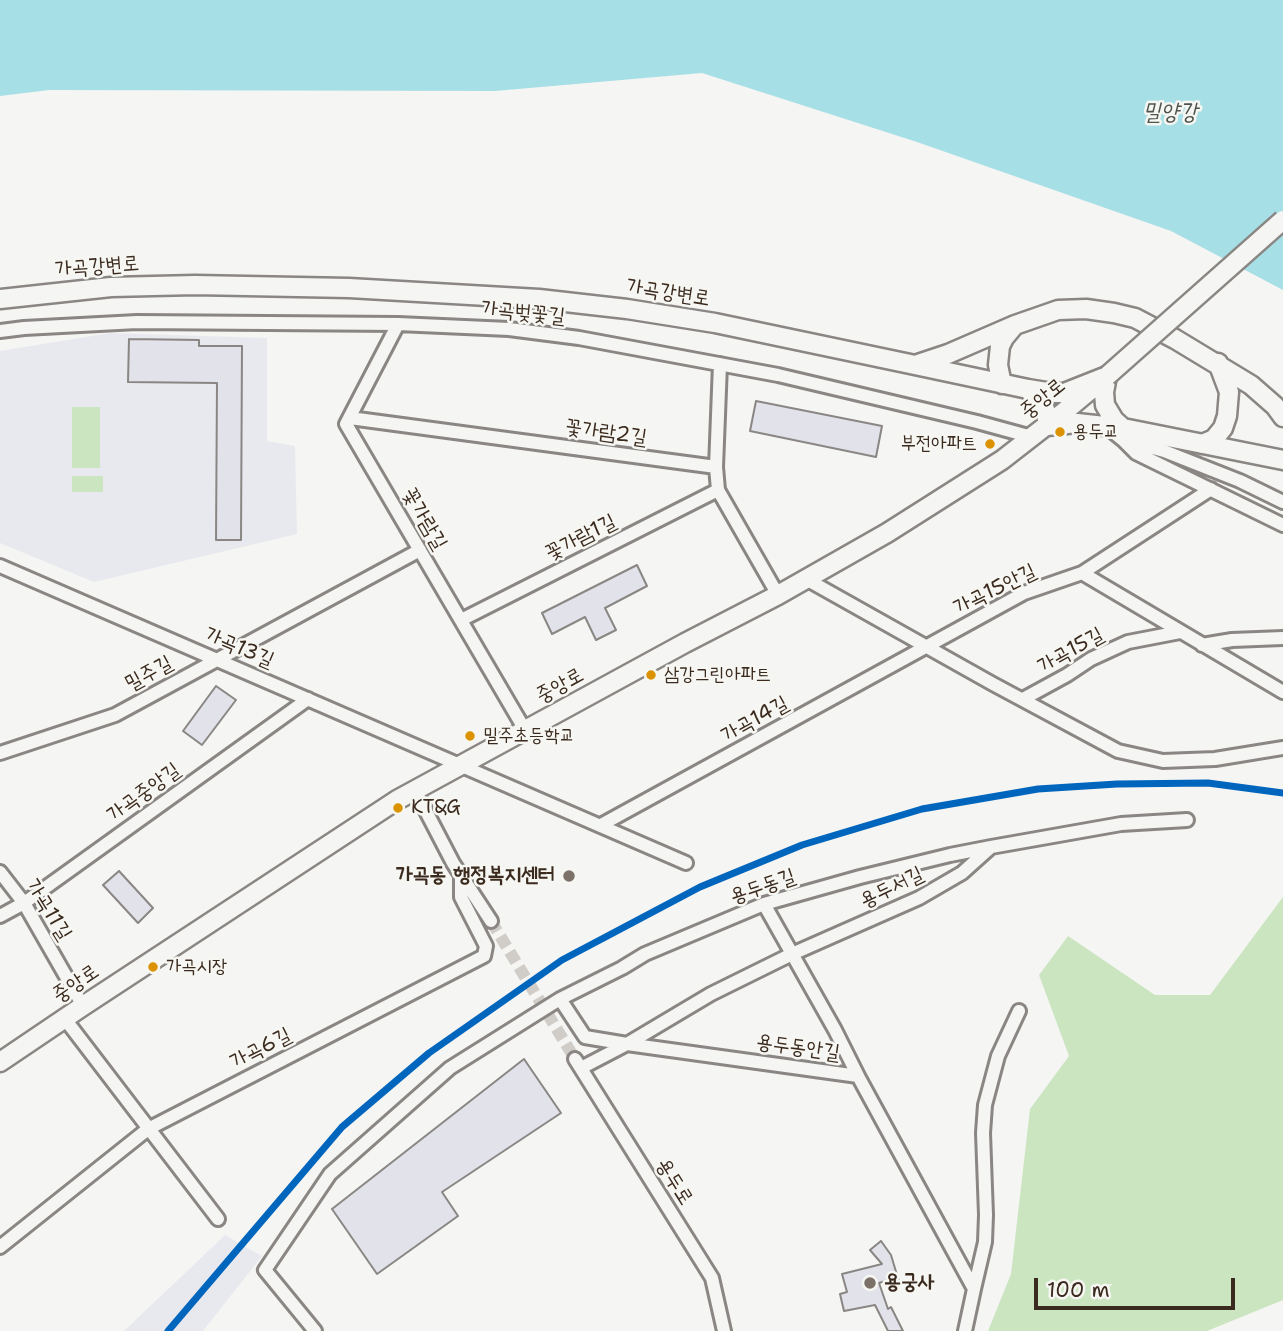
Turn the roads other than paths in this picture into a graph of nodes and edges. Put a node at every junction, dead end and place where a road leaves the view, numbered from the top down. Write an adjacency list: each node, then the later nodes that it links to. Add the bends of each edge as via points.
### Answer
1 (1283, 220): 9 (main road, 중앙로, bridge)
2 (0, 299): 8 (main road, 가곡강변로, via 111,287 195,285 539,299 715,323)
3 (398, 324): 5 (street, 가곡벚꽃길, via 137,322); 7 (street, 가곡벚꽃길, via 509,329); 13 (street)
4 (1015, 325): 6 (main road, via 1058,310 1114,313 1135,318); 8 (main road); 10 (main road, via 1000,346)
5 (0, 331)
6 (1218, 363): 12 (main road, via 1251,385); 17 (main road, via 1229,392 1227,416 1214,439)
7 (720, 364): 16 (street, 가곡벚꽃길); 19 (street)
8 (915, 365): 10 (main road, 가곡강변로)
9 (1107, 376): 11 (main road, 가곡강변로, via 1064,393); 14 (main road, 중앙로); 15 (main road, via 1105,405)
10 (1002, 384): 11 (main road, 가곡강변로)
11 (1028, 390): 14 (main road, via 1044,407)
12 (1283, 417)
13 (350, 418): 19 (street, 꽃가람2길); 24 (street, 꽃가람길, via 346,424)
14 (1047, 426): 15 (main road, via 1103,425); 16 (main road, 중앙로)
15 (1123, 434): 17 (main road); 20 (street, via 1136,453); 22 (street)
16 (1032, 437): 27 (main road, 중앙로, via 899,526)
17 (1202, 444): 18 (main road)
18 (1283, 460)
19 (716, 467): 21 (street)
20 (1211, 489): 23 (street); 26 (street, 가곡15안길)
21 (718, 490): 28 (street); 29 (street, 꽃가람1길)
22 (1283, 502)
23 (1283, 525)
24 (420, 550): 29 (street, 꽃가람길); 34 (street, 밀주길)
25 (0, 566): 34 (street, 가곡13길)
26 (1082, 573): 30 (street); 33 (street, 가곡15안길, via 1024,593)
27 (806, 579): 28 (main road, 중앙로); 33 (street)
28 (778, 595): 38 (main road, 중앙로)
29 (461, 620): 38 (street, 꽃가람길)
30 (1180, 632): 32 (street); 37 (street, 가곡15길, via 1128,642)
31 (1283, 638): 32 (street)
32 (1202, 645): 35 (street)
33 (928, 647): 37 (street); 44 (street, 가곡14길)
34 (216, 659): 36 (street, 가곡13길); 40 (street, 밀주길, via 115,715)
35 (1283, 692)
36 (308, 699): 41 (street, 가곡13길); 49 (street, 가곡중앙길)
37 (1023, 699): 39 (street, via 1118,751 1163,761 1215,759)
38 (525, 730): 41 (main road, 중앙로)
39 (1283, 748)
40 (0, 753)
41 (462, 765): 42 (main road, 중앙로); 44 (street)
42 (415, 790): 48 (street); 55 (main road, 중앙로)
43 (1187, 820): 45 (street, via 1121,824)
44 (601, 825): 46 (street)
45 (991, 847): 50 (street, 용두동길); 53 (street, 용두서길, via 962,873 919,898)
46 (686, 863)
47 (0, 872): 49 (street, 가곡11길)
48 (461, 876): 52 (street); 61 (street, 가곡6길, via 461,897 486,946 484,956)
49 (24, 902): 51 (street, 가곡중앙길); 55 (street, 가곡11길)
50 (764, 904): 53 (street); 54 (street, 용두동길, via 645,954)
51 (0, 916)
52 (491, 920)
53 (792, 954): 58 (street, 용두서길, via 711,994); 60 (street)
54 (561, 999): 58 (street, via 585,1037); 65 (street, 용두동길, via 450,1068 330,1174 265,1270)
55 (83, 1006): 57 (main road, 중앙로)
56 (1019, 1011): 64 (street, via 998,1056 985,1105 985,1242)
57 (65, 1019): 59 (main road, 중앙로); 61 (street)
58 (627, 1044): 60 (street, 용두동안길); 66 (street, 용두로, via 578,1064 712,1278)
59 (0, 1062)
60 (858, 1076): 64 (street, 용두동안길)
61 (148, 1129): 62 (street); 63 (street, 가곡6길)
62 (218, 1219)
63 (0, 1247)
64 (974, 1289): 67 (street)
65 (315, 1331)
66 (724, 1331)
67 (965, 1331)

